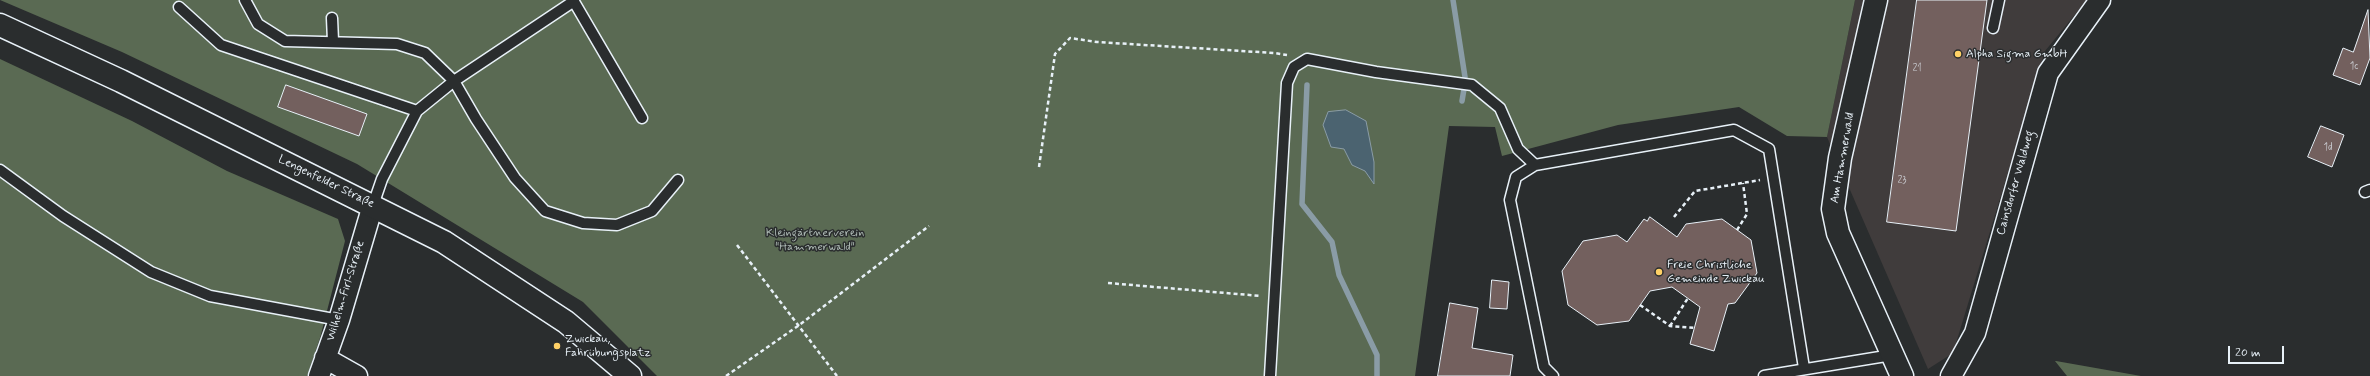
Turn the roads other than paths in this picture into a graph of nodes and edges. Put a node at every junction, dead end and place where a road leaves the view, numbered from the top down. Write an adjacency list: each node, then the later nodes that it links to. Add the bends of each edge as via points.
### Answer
1 (245, 0): 10 (lane, via 258,24 285,41)
2 (1876, 0): 19 (main road, Am Hammerwald, via 1840,158 1833,209 1838,234)
3 (1999, 0): 9 (lane)
4 (2100, 0): 28 (street, Cainsdorfer Waldweg, via 2048,73 1975,333)
5 (574, 1): 11 (lane); 13 (lane)
6 (179, 6): 12 (lane, via 221,44)
7 (332, 18): 10 (lane)
8 (0, 26): 17 (main road, Lengenfelder Straße, via 121,81)
9 (1993, 28)
10 (333, 41): 11 (lane, via 397,44 425,53)
11 (454, 81): 12 (lane); 16 (lane, via 515,178 545,211 582,223 617,225 652,211)
12 (417, 111): 17 (lane, via 382,179)
13 (642, 118)
14 (1535, 166): 21 (lane, via 1734,130 1769,149); 24 (lane, via 1518,149 1500,108 1472,85 1376,72 1307,59 1294,66 1287,83); 25 (lane, via 1516,177 1510,200 1544,367)
15 (0, 170): 18 (lane, via 63,216 151,272 210,296)
16 (678, 180)
17 (373, 205): 18 (street, Wilhelm-Firl-Straße); 23 (main road, Lengenfelder Straße, via 444,242 566,322)
18 (339, 320): 20 (street, Wilhelm-Firl-Straße)
19 (1892, 355): 21 (lane); 27 (main road, Am Hammerwald)
20 (322, 367): 22 (street)
21 (1804, 368): 26 (lane)
22 (357, 376)
23 (630, 376)
24 (1270, 376)
25 (1553, 376)
26 (1764, 376)
27 (1902, 376)
28 (1951, 376)

